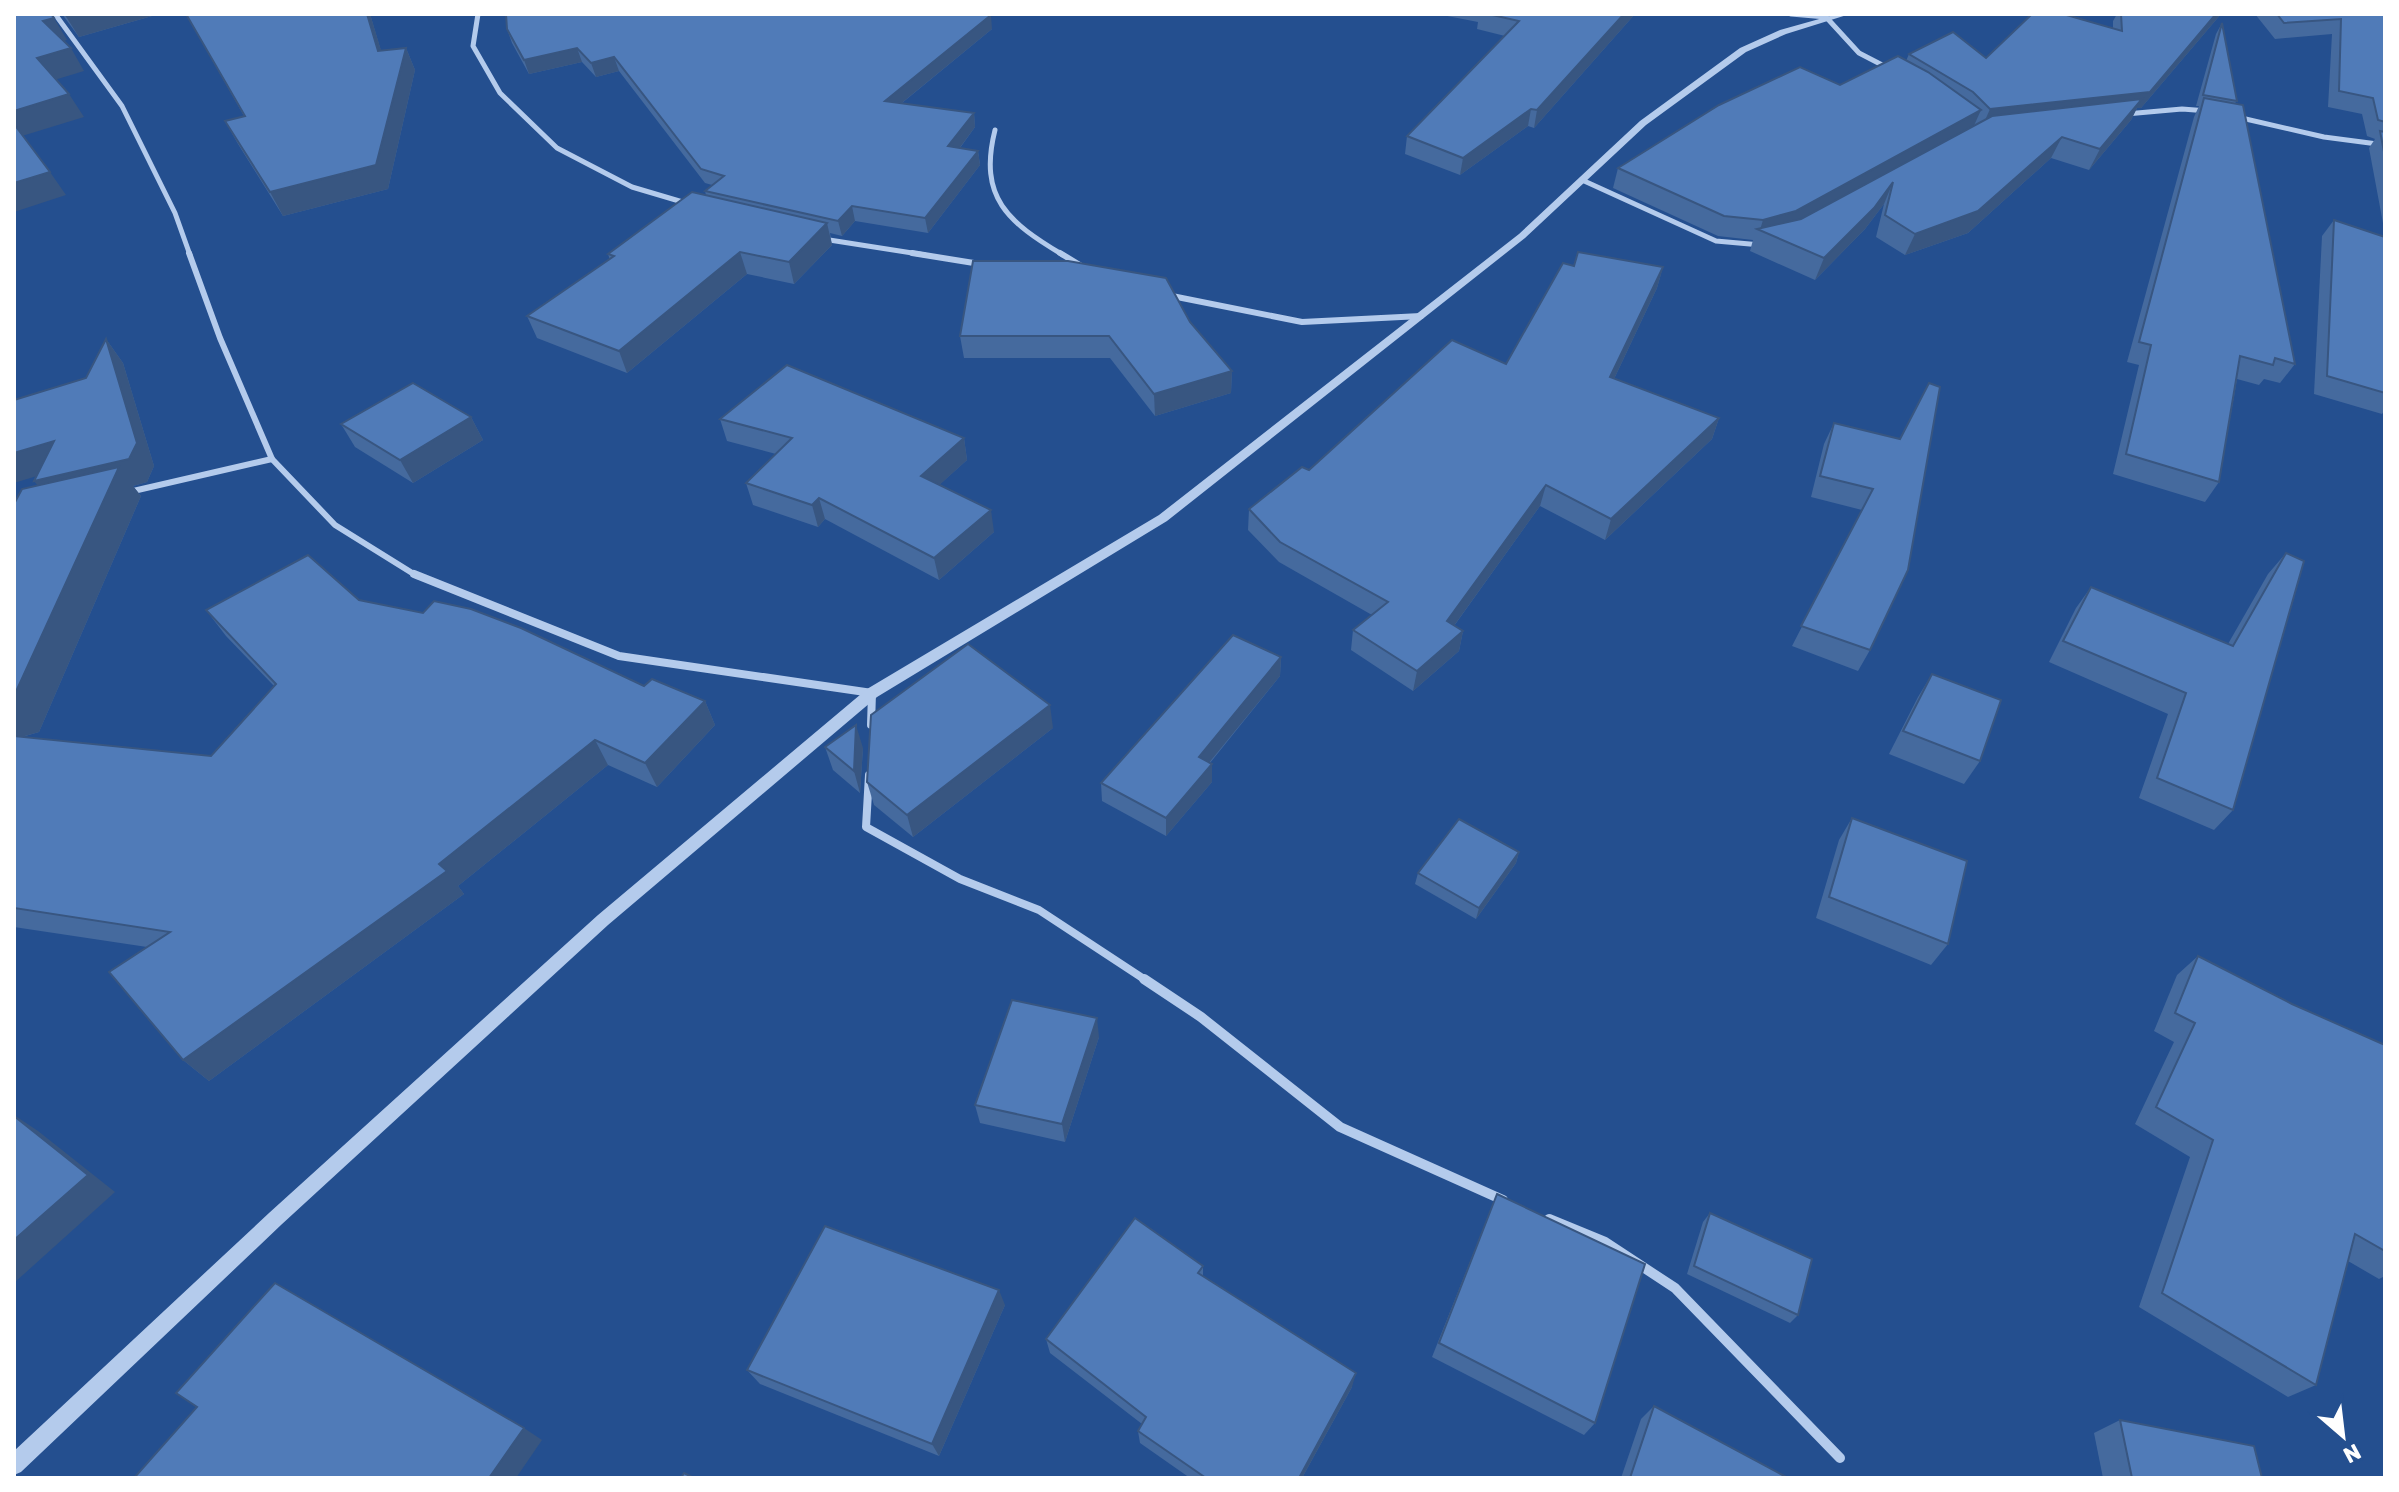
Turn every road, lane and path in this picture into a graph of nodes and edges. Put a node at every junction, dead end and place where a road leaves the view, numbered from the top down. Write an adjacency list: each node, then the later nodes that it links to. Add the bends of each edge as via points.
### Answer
1 (55, 14): 20 (street, via 122,106 175,213)
2 (478, 14): 13 (street, via 473,46 500,93 557,148 632,187)
3 (1791, 14): 5 (street)
4 (1846, 14): 5 (street)
5 (1826, 17): 6 (street, via 1859,53); 12 (street, via 1743,50 1643,123)
6 (1897, 73)
7 (2214, 112): 8 (street)
8 (2114, 115)
9 (2228, 115): 11 (street)
10 (995, 130): 17 (street, via 985,157 990,193 1039,241)
11 (2385, 145)
12 (1582, 180): 15 (street, via 1716,241); 19 (street, via 1522,236)
13 (698, 207)
14 (819, 239): 16 (street)
15 (1768, 243)
16 (996, 267)
17 (1087, 269)
18 (1156, 292): 19 (street, via 1302,322)
19 (1421, 316): 22 (street, via 1163,518)
20 (272, 459): 21 (street); 22 (street, via 335,525 425,581 619,656)
21 (115, 495)
22 (872, 693): 23 (street); 28 (street, via 603,920)
23 (870, 737)
24 (869, 767): 25 (street, via 866,827 960,879 1039,910 1201,1017 1340,1127)
25 (1518, 1206)
26 (1533, 1212): 27 (street, via 1605,1242 1675,1288)
27 (1840, 1458)
28 (14, 1465)

